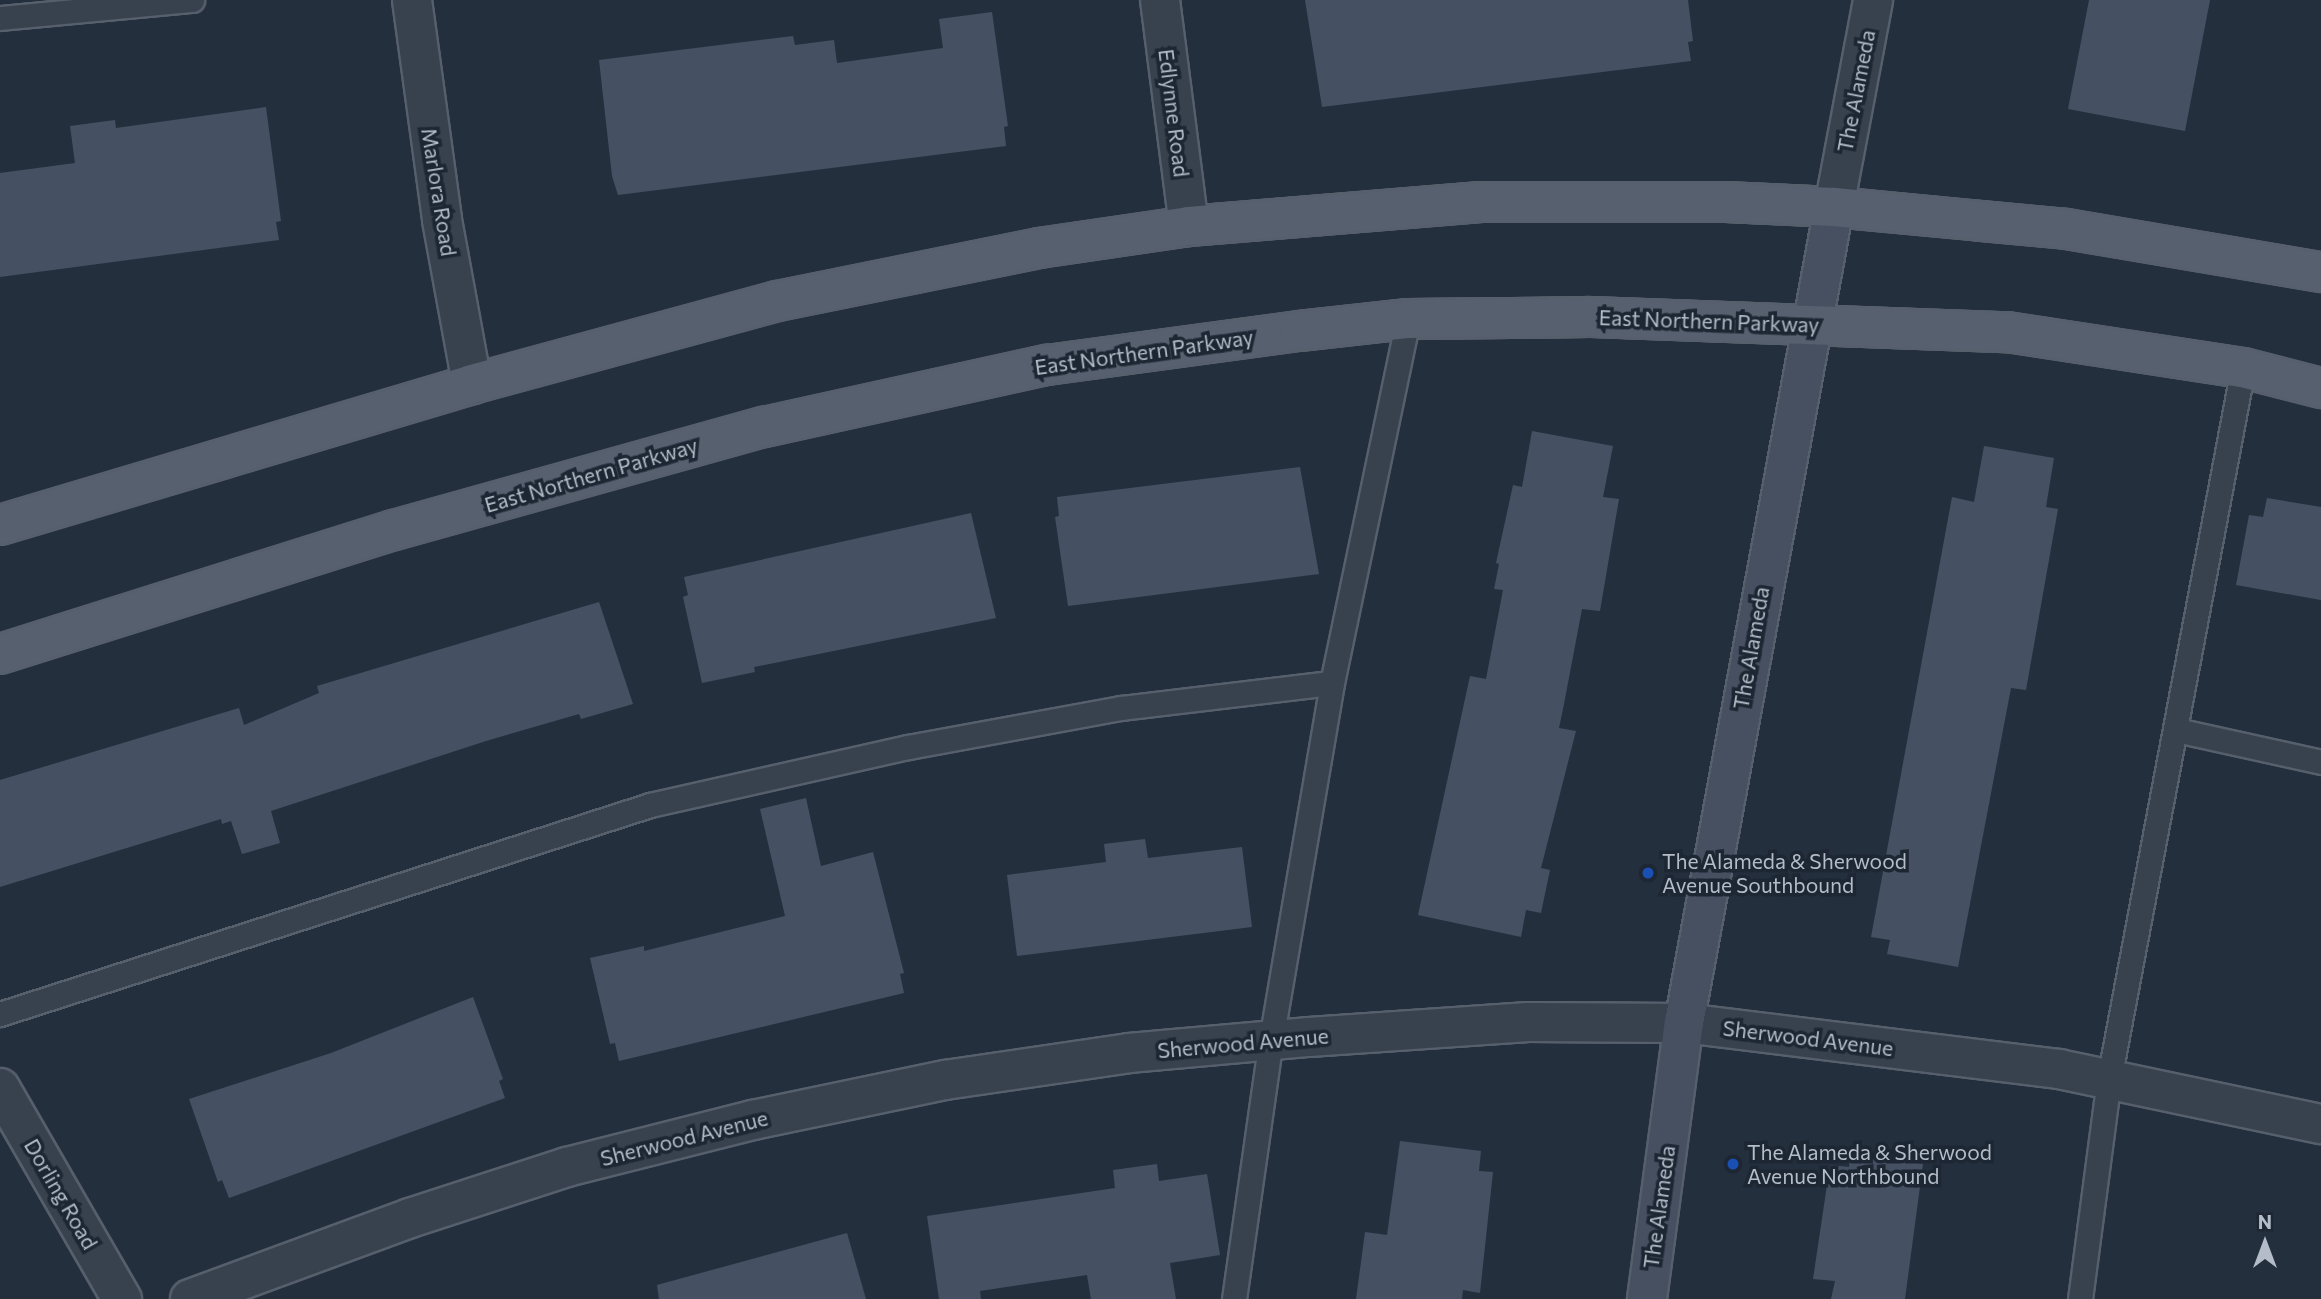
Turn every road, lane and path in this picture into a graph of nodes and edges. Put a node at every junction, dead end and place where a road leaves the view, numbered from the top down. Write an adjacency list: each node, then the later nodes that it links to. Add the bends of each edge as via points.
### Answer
1 (192, 0): 5 (lane)
2 (412, 0): 13 (street, Marlora Road, via 442,220)
3 (1160, 0): 8 (street, Edlynne Road)
4 (1874, 0): 7 (street, The Alameda)
5 (58, 5): 6 (lane)
6 (0, 18)
7 (1833, 206): 8 (main road, via 1494,202); 9 (main road, via 2066,229); 11 (main road, The Alameda)
8 (1188, 226): 13 (main road, via 1039,248 777,301)
9 (2321, 272)
10 (1408, 319): 11 (main road, East Northern Parkway, via 1590,317); 16 (main road, East Northern Parkway, via 1047,365 764,427 394,530); 17 (lane)
11 (1809, 324): 12 (main road, East Northern Parkway, via 2007,332); 21 (main road, The Alameda)
12 (2243, 368): 14 (main road, East Northern Parkway); 18 (lane)
13 (472, 384): 15 (main road)
14 (2321, 387)
15 (0, 525)
16 (0, 654)
17 (1332, 683): 20 (lane, via 1121,708 908,747 650,805); 22 (lane)
18 (2176, 730): 19 (lane); 23 (lane)
19 (2321, 762)
20 (0, 1014)
21 (1684, 1023): 22 (street, Sherwood Avenue, via 1528,1022); 23 (street, Sherwood Avenue); 29 (main road, The Alameda)
22 (1271, 1040): 27 (street, Sherwood Avenue, via 945,1080 753,1120 567,1167 410,1218); 28 (lane)
23 (2109, 1079): 25 (street, Sherwood Avenue); 30 (lane)
24 (0, 1088): 26 (street, Dorling Road)
25 (2321, 1124)
26 (122, 1299)
27 (190, 1299)
28 (1234, 1299)
29 (1647, 1299)
30 (2080, 1299)

